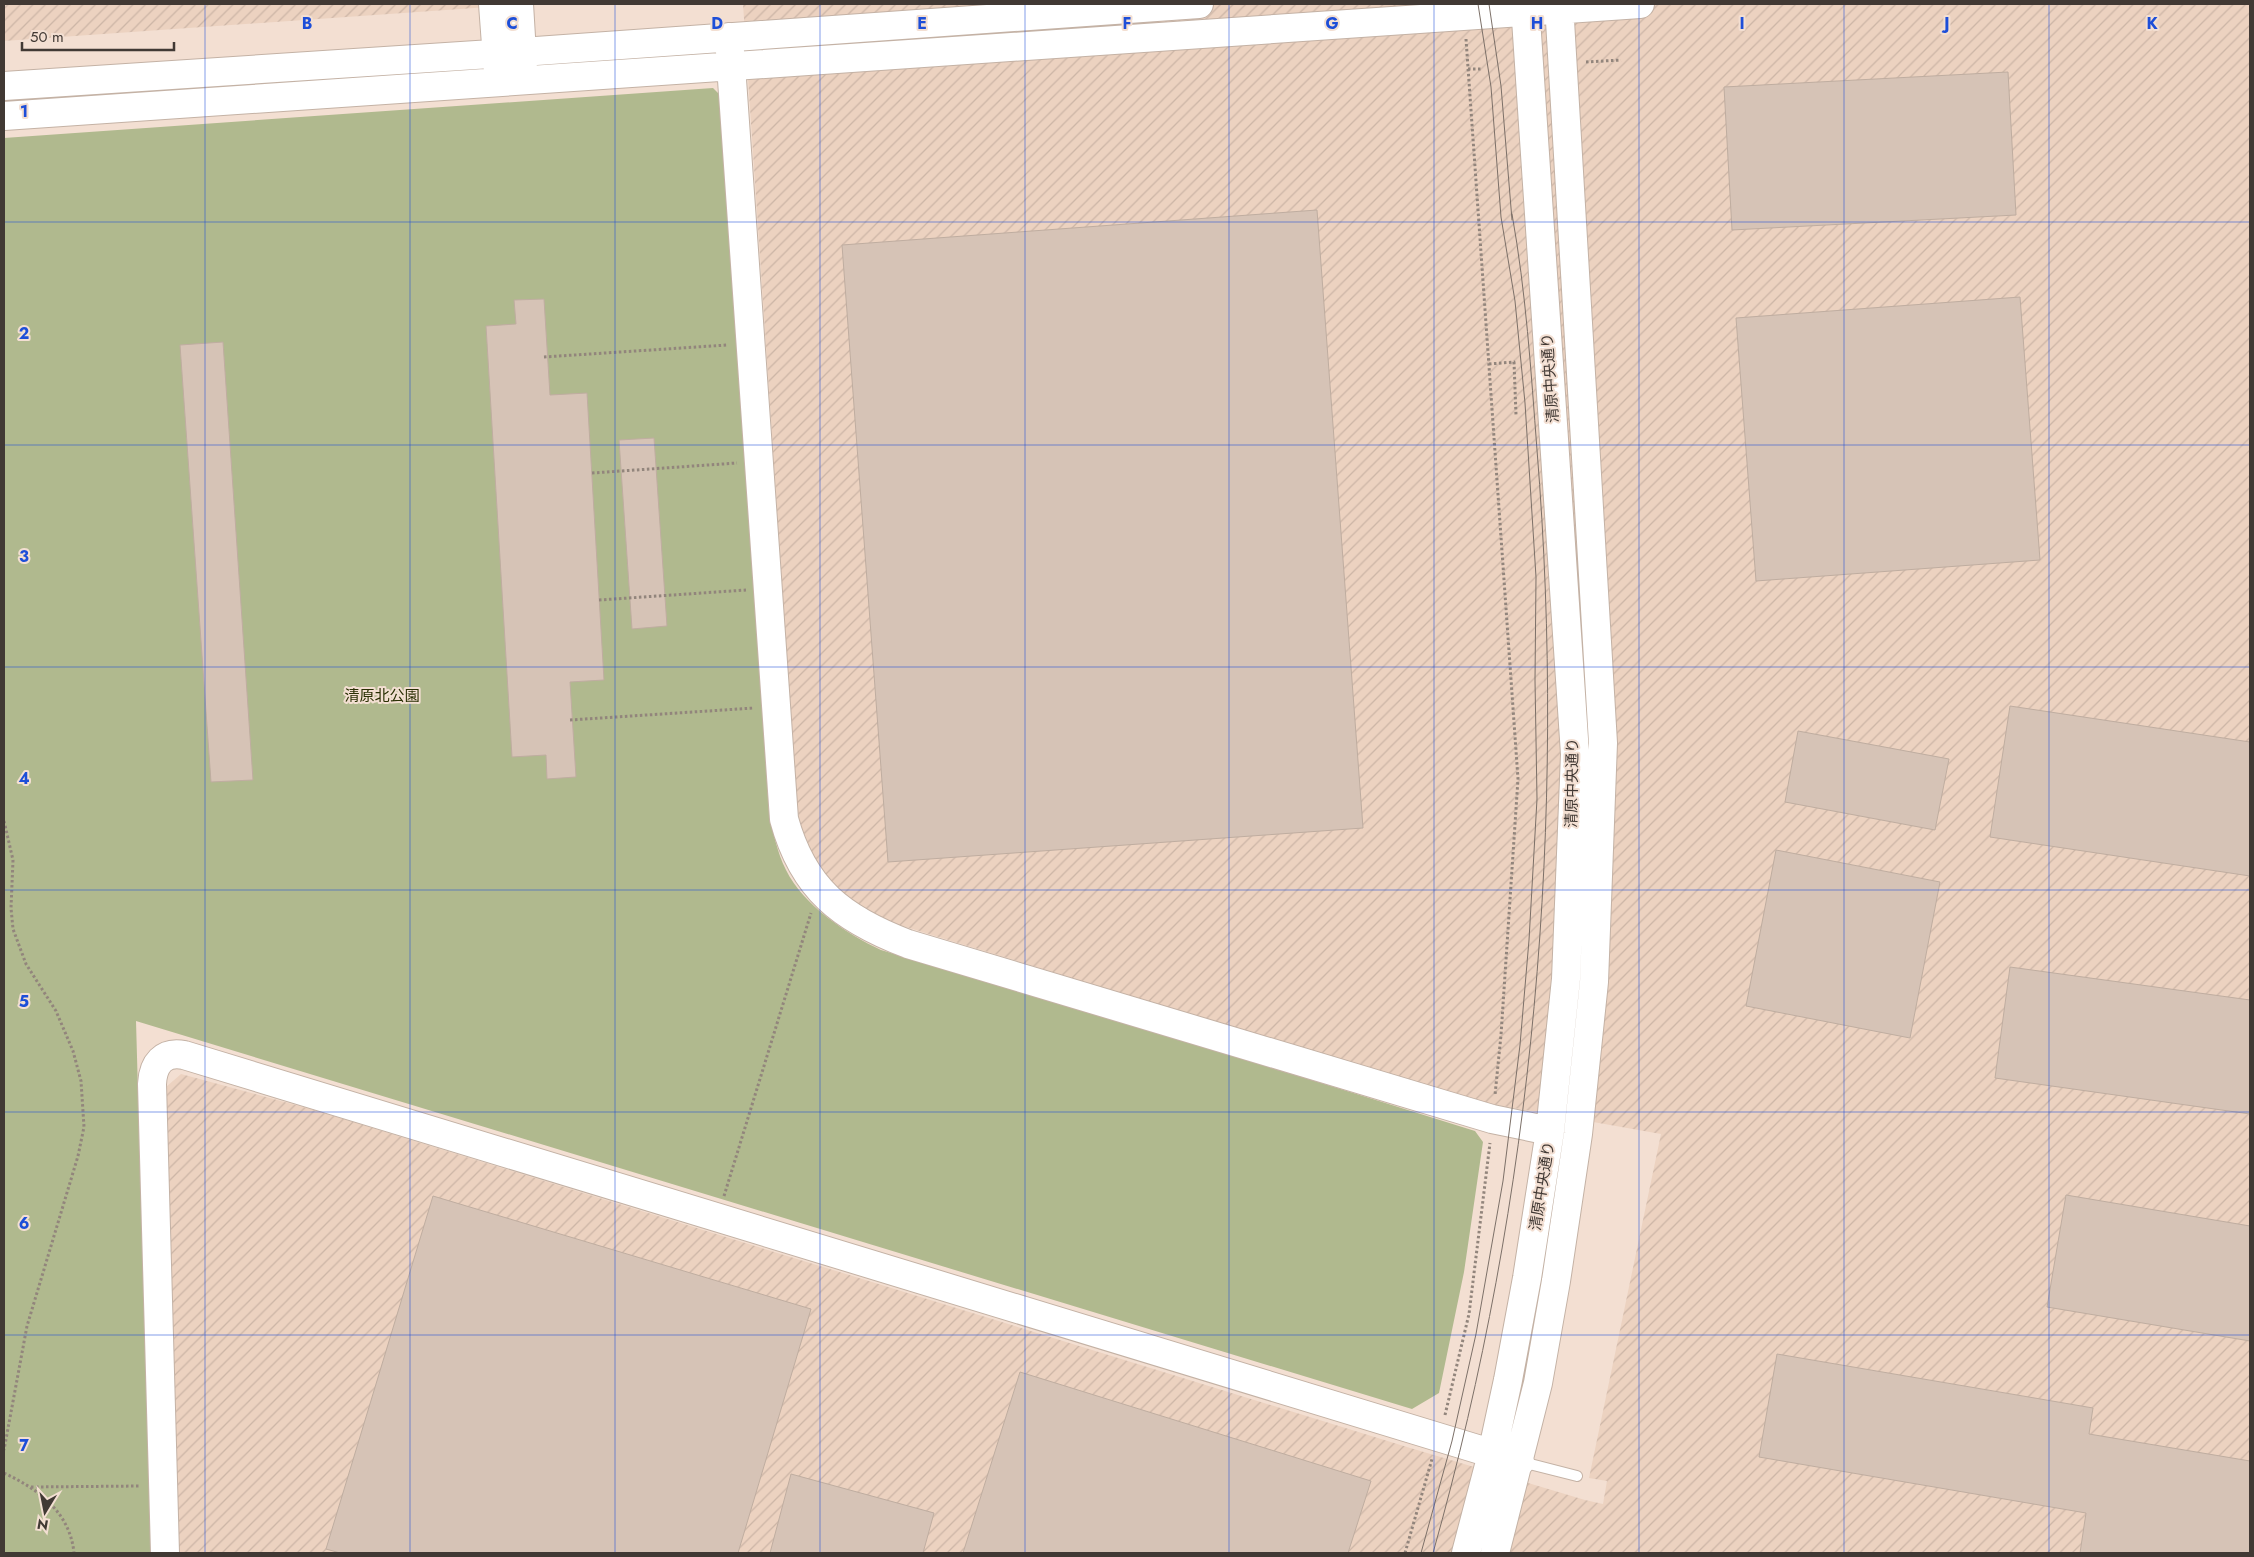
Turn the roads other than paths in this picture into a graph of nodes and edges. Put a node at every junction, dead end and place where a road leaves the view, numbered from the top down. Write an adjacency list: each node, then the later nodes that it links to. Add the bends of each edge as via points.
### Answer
1 (493, 4): 8 (street)
2 (519, 4): 8 (street)
3 (1199, 4): 7 (street)
4 (1640, 4): 5 (street)
5 (1559, 6): 6 (street); 15 (street, 清原中央通り, via 1603,753 1594,982 1578,1134 1538,1383)
6 (1525, 7): 9 (street); 13 (street, 清原中央通り, via 1575,754 1566,979)
7 (730, 37): 8 (street); 9 (street)
8 (509, 53): 10 (street); 11 (street)
9 (732, 66): 10 (street); 13 (street, via 784,818 790,840 813,882 830,901 855,920 908,944 1492,1119)
10 (511, 80): 12 (street)
11 (4, 86)
12 (4, 116)
13 (1550, 1131): 14 (street, 清原中央通り, via 1510,1370)
14 (1492, 1454): 15 (street); 17 (street, via 241,1072 172,1054 160,1059 152,1084); 18 (street, 清原中央通り)
15 (1520, 1462): 16 (lane); 19 (street, 清原中央通り)
16 (1577, 1476)
17 (165, 1553)
18 (1466, 1553)
19 (1495, 1553)

